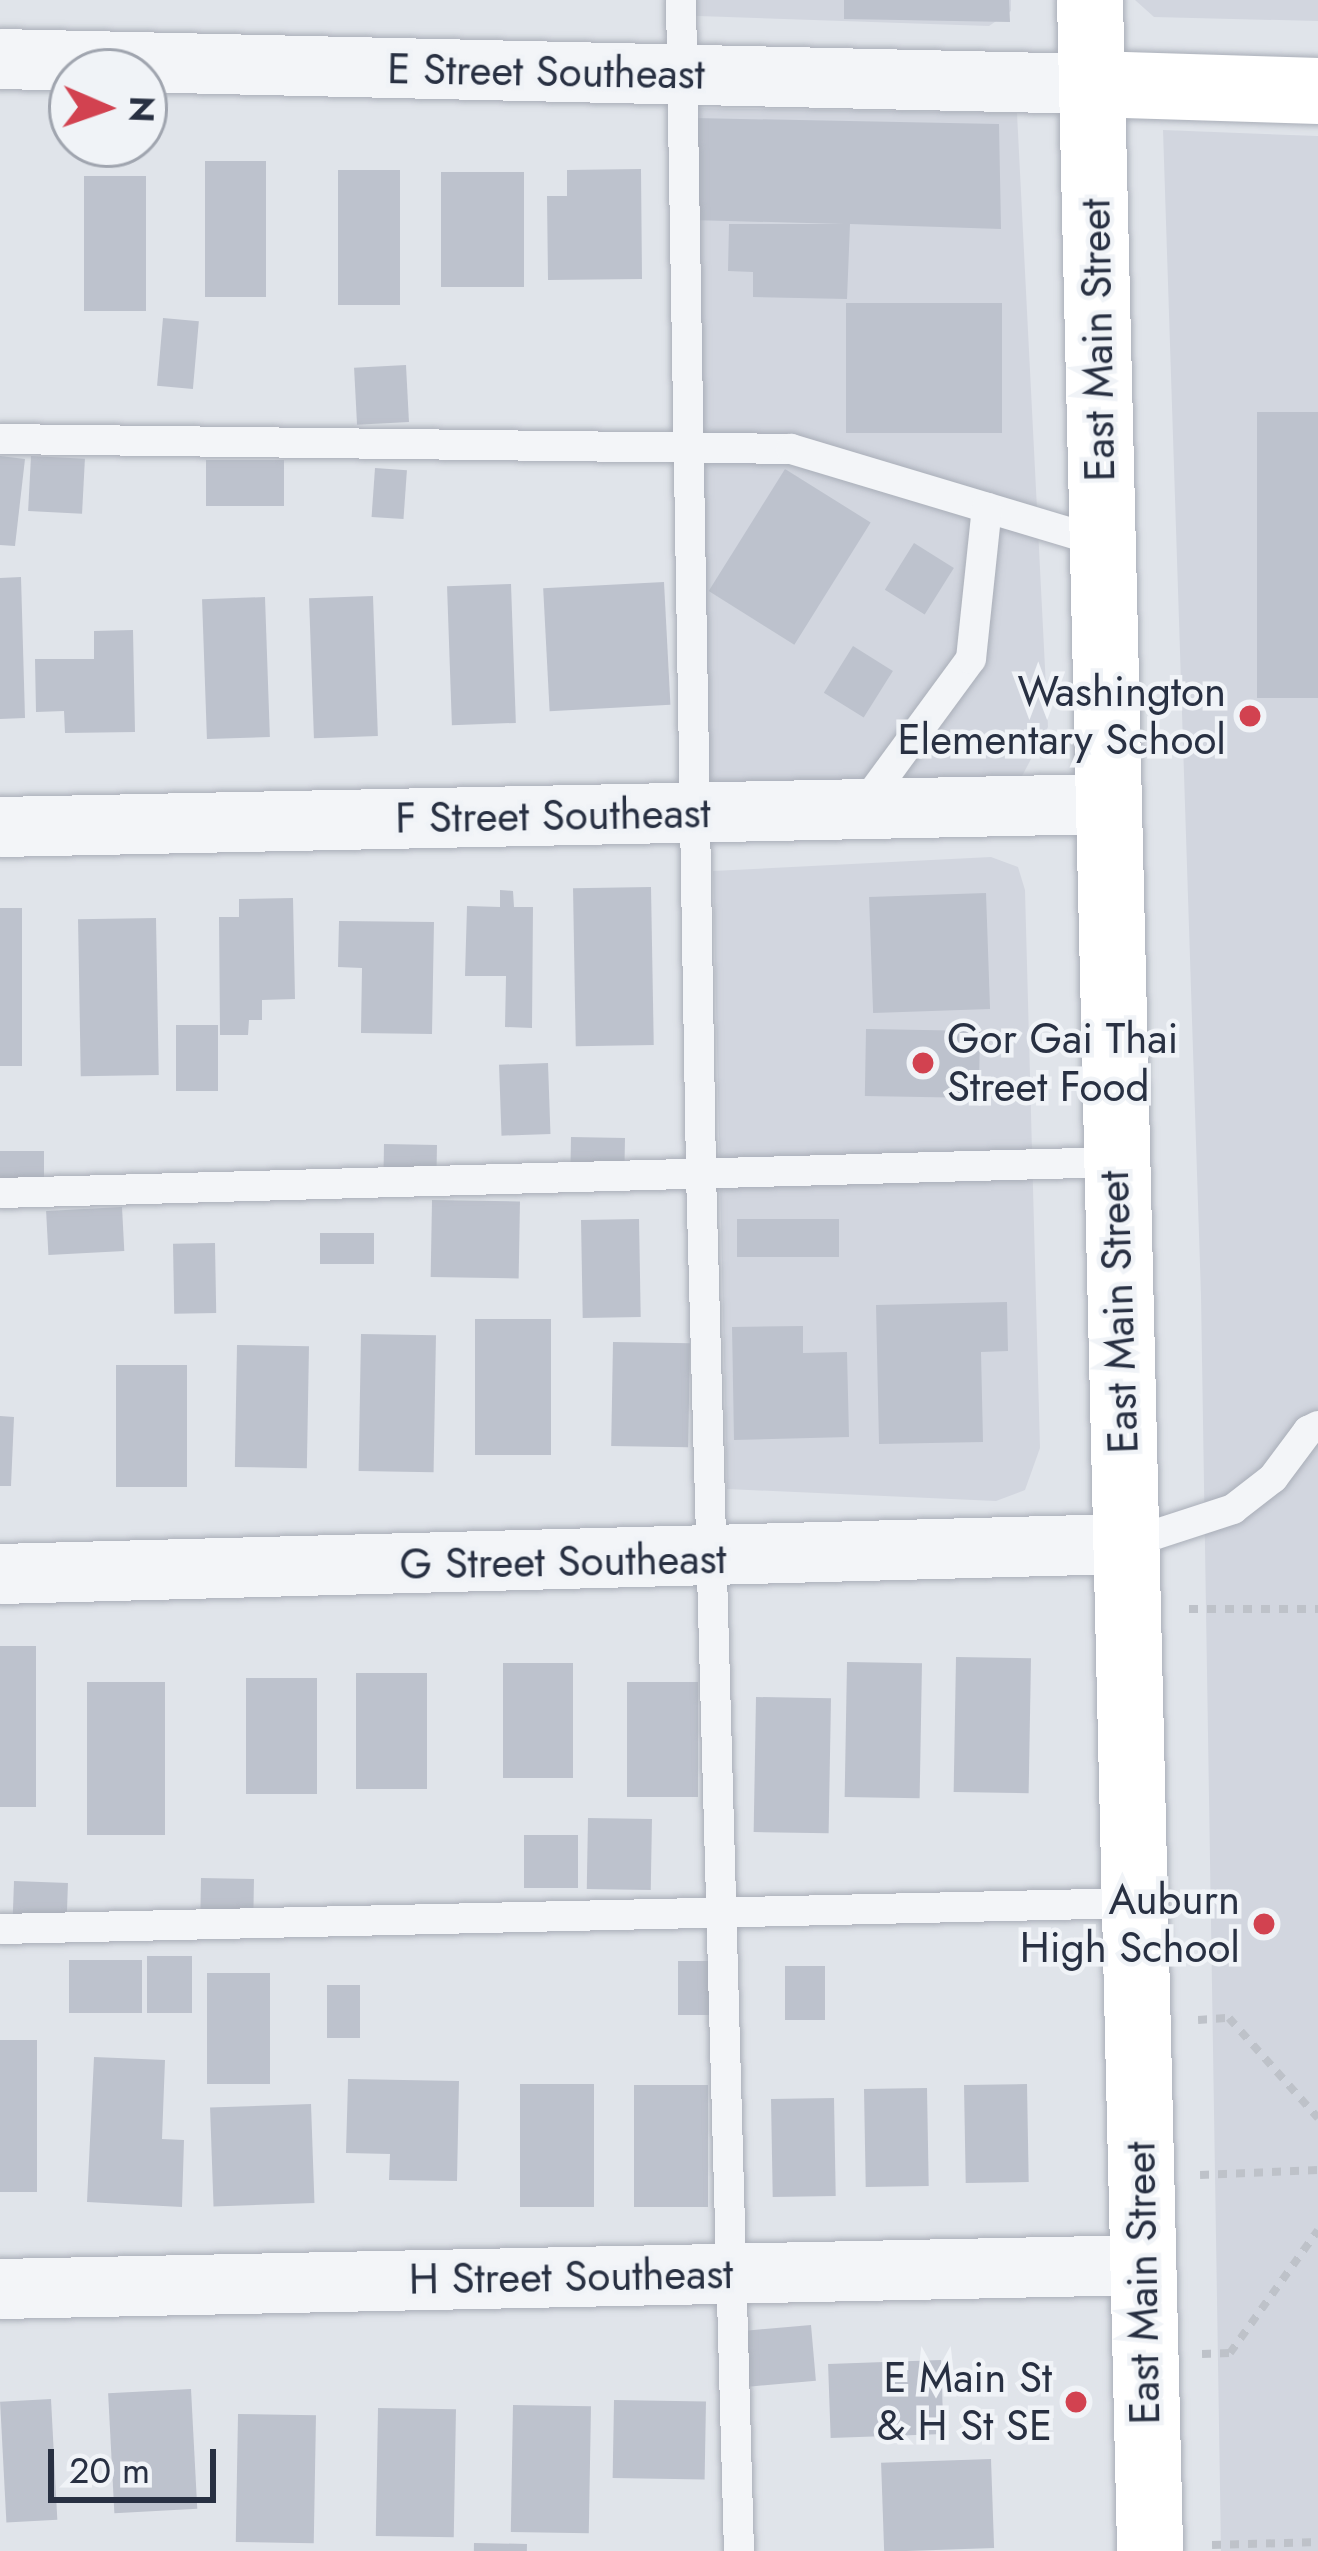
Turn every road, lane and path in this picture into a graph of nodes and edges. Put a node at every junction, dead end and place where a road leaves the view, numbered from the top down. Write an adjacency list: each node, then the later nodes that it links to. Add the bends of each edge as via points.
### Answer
1 (680, 0): 4 (lane)
2 (1090, 0): 5 (main road, East Main Street)
3 (0, 59): 4 (street, E Street Southeast)
4 (682, 75): 5 (street, E Street Southeast); 8 (lane)
5 (1093, 84): 6 (main road); 10 (main road, East Main Street)
6 (1318, 91)
7 (0, 439): 8 (lane)
8 (689, 448): 9 (lane, via 791,449); 13 (lane)
9 (987, 508): 10 (lane); 12 (lane, via 971,659)
10 (1101, 542): 11 (main road, East Main Street)
11 (1106, 804): 12 (street, F Street Southeast); 15 (main road, East Main Street)
12 (860, 809): 13 (street, F Street Southeast)
13 (694, 813): 14 (street, F Street Southeast); 16 (lane)
14 (0, 827)
15 (1114, 1162): 16 (lane); 19 (main road, East Main Street)
16 (701, 1174): 17 (lane); 20 (lane)
17 (0, 1193)
18 (1318, 1426): 19 (lane, via 1233,1509)
19 (1126, 1544): 20 (street, G Street Southeast); 24 (main road, East Main Street)
20 (715, 1559): 21 (street, G Street Southeast); 25 (lane)
21 (0, 1574)
22 (1189, 1609): 23 (path)
23 (1318, 1609)
24 (1134, 1903): 25 (lane); 27 (main road, East Main Street)
25 (723, 1914): 26 (lane); 33 (lane)
26 (0, 1929)
27 (1137, 2025): 28 (path, via 1229,2018); 30 (main road, East Main Street)
28 (1318, 2118)
29 (1318, 2170): 30 (path)
30 (1141, 2177): 32 (main road, East Main Street)
31 (1318, 2230): 35 (path, via 1230,2353)
32 (1143, 2265): 33 (street, H Street Southeast); 35 (main road, East Main Street)
33 (733, 2273): 34 (street, H Street Southeast); 38 (lane)
34 (0, 2289)
35 (1145, 2356): 37 (main road, East Main Street)
36 (1318, 2542): 37 (path)
37 (1150, 2549)
38 (739, 2551)

